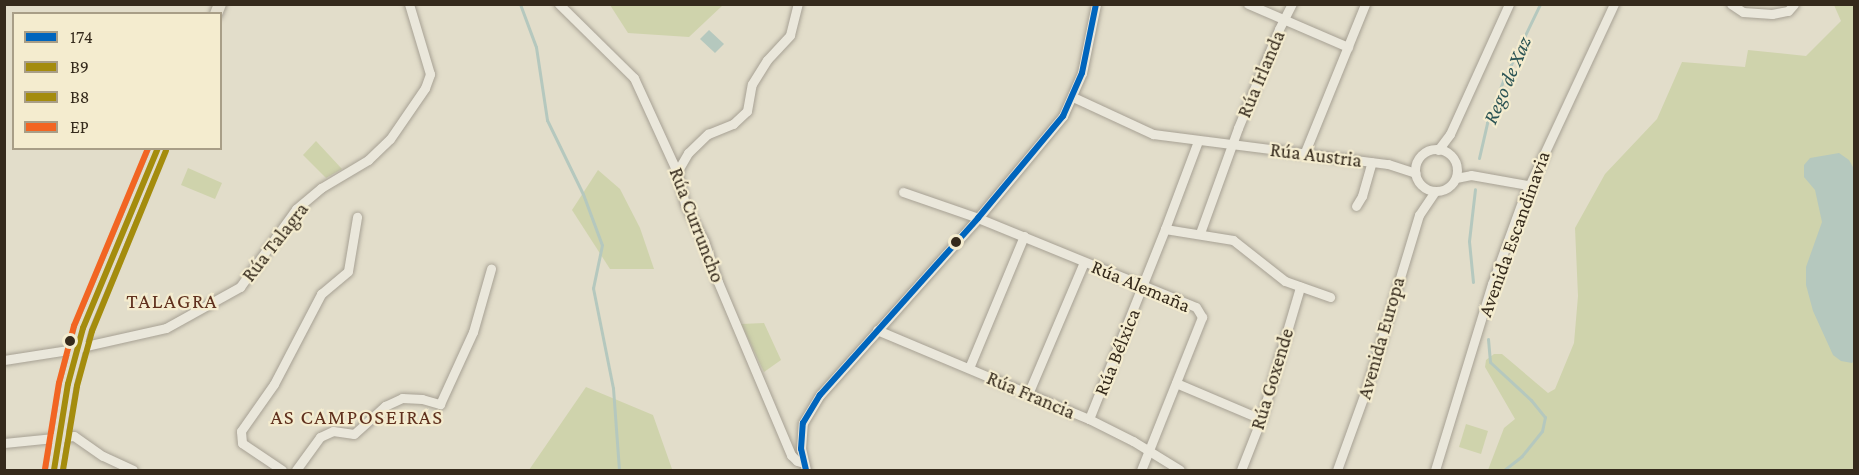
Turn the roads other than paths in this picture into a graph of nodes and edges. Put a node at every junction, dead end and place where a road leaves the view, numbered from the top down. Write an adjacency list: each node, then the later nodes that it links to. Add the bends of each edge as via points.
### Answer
1 (409, 4): 43 (street, Rúa Talagra, via 430,74 409,115 390,139 368,160 321,188 296,209 240,287 165,328)
2 (559, 4): 23 (street, Rúa Curruncho, via 634,78)
3 (798, 4): 23 (street, via 790,35 752,84 747,111 733,124 708,134 688,153)
4 (1096, 4): 14 (street, via 1082,73)
5 (1248, 4): 12 (street)
6 (1292, 4): 12 (street, Rúa Irlanda)
7 (1365, 4): 13 (street)
8 (1509, 4): 18 (street)
9 (1614, 4): 26 (street, Avenida Escandinavia)
10 (1731, 4): 11 (street, via 1743,12 1772,14)
11 (1794, 4)
12 (1284, 20): 13 (street); 16 (street, Rúa Irlanda)
13 (1348, 47): 19 (street)
14 (1072, 97): 15 (street, via 1153,134); 33 (street, via 1063,116)
15 (1198, 141): 16 (street); 34 (street)
16 (1233, 145): 19 (street, Rúa Austria); 35 (street)
17 (157, 150): 43 (main road, via 98,286)
18 (1443, 151): 21 (street, via 1454,158); 22 (street, via 1427,152)
19 (1305, 152): 20 (street, Rúa Austria)
20 (1372, 162): 22 (street, Rúa Austria); 30 (street)
21 (1456, 167): 24 (street); 25 (street)
22 (1416, 168): 27 (street)
23 (677, 172): 53 (street, Rúa Curruncho, via 685,204 704,241 791,455)
24 (1471, 175): 25 (street); 26 (street)
25 (1456, 178): 28 (street, via 1448,188)
26 (1528, 185): 62 (street, Avenida Escandinavia, via 1492,284)
27 (1424, 187): 28 (street); 31 (street, Avenida Europa)
28 (1435, 191): 31 (street, Avenida Europa)
29 (903, 192): 33 (street, Rúa Alemaña)
30 (1356, 206)
31 (1423, 206): 61 (street, Avenida Europa)
32 (357, 217): 56 (street, via 348,271 321,294 274,384 241,431 242,443)
33 (978, 218): 36 (street, Rúa Alemaña); 42 (street)
34 (1165, 229): 35 (street); 39 (street)
35 (1200, 233): 40 (street, via 1233,240 1285,281)
36 (1024, 236): 37 (street, Rúa Alemaña); 45 (street)
37 (1084, 261): 39 (street, Rúa Alemaña); 47 (street)
38 (491, 269): 57 (street, via 473,332 440,404 402,398 385,406 354,434 333,431 320,436)
39 (1144, 285): 46 (street, Rúa Alemaña, via 1196,306 1202,317); 48 (street, Rúa Bélxica)
40 (1300, 286): 41 (street); 49 (street, Rúa Goxende)
41 (1330, 297)
42 (877, 330): 45 (street, Rúa Francia); 53 (street, via 808,411 801,436)
43 (77, 348): 44 (street, Rúa Talagra); 50 (main road)
44 (4, 360)
45 (969, 368): 47 (street, Rúa Francia)
46 (1176, 383): 49 (street); 52 (street, Rúa Alemaña)
47 (1028, 394): 48 (street, Rúa Francia)
48 (1089, 419): 52 (street, Rúa Francia)
49 (1261, 419): 60 (street, Rúa Goxende)
50 (60, 435): 51 (street); 54 (main road); 55 (street, via 74,435)
51 (4, 443)
52 (1149, 450): 58 (street, Rúa Alemaña); 59 (street, Rúa Francia)
53 (805, 467)
54 (54, 471)
55 (133, 471)
56 (282, 471)
57 (296, 471)
58 (1141, 471)
59 (1180, 471)
60 (1241, 471)
61 (1337, 471)
62 (1436, 471)

